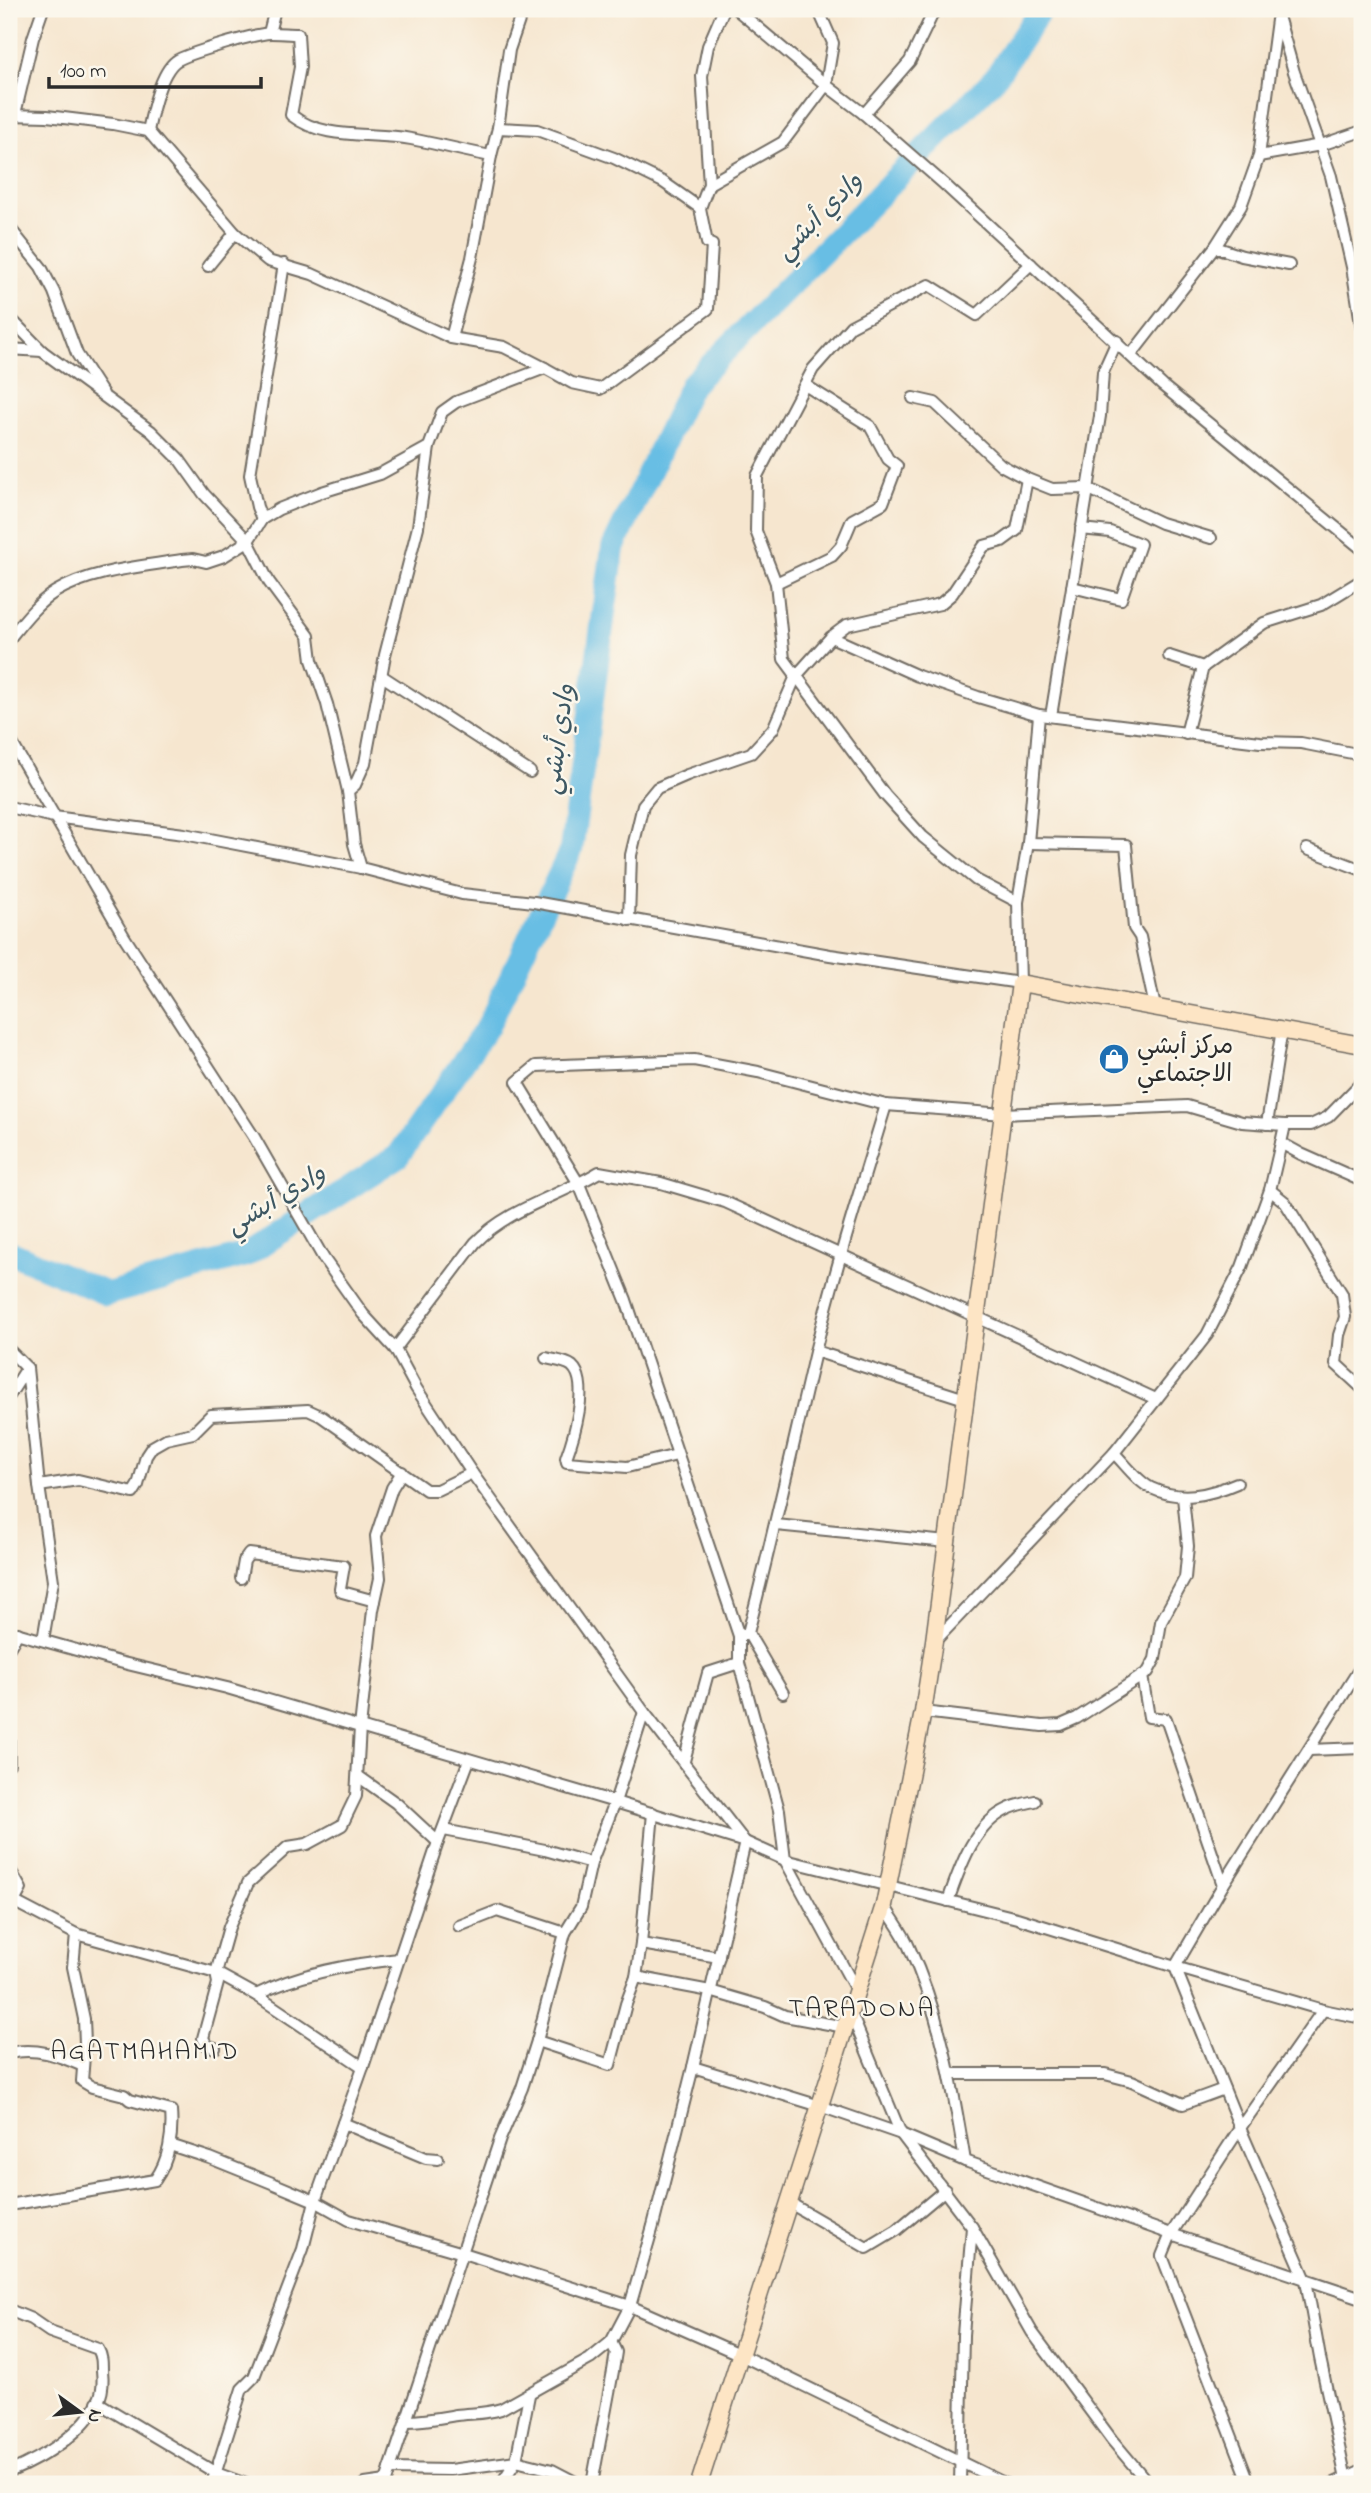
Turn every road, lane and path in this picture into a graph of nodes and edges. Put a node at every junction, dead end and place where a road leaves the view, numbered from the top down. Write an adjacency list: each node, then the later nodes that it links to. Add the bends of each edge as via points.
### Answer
1 (43, 9): 12 (street)
2 (275, 9): 9 (street)
3 (523, 9): 13 (street, via 509,50)
4 (724, 9): 19 (street, via 708,46 702,76)
5 (736, 9): 10 (street)
6 (818, 9): 10 (street, via 833,43)
7 (935, 9): 11 (street, via 910,61)
8 (1277, 12): 16 (street); 18 (street)
9 (269, 33): 14 (street, via 176,61 154,102); 17 (street, via 299,34 300,67 291,116 302,124 352,135 409,138)
10 (826, 85): 11 (street); 19 (street, via 783,142)
11 (864, 114): 25 (street)
12 (12, 115): 14 (street)
13 (498, 128): 17 (street); 20 (street, via 537,130 614,158 663,182)
14 (148, 131): 22 (street)
15 (1362, 131): 16 (street)
16 (1321, 145): 18 (street); 28 (street)
17 (491, 156): 31 (street)
18 (1259, 156): 23 (street, via 1241,206)
19 (709, 184): 20 (street)
20 (700, 208): 36 (street, via 707,243 712,245 708,309 600,388 572,383)
21 (9, 227): 39 (street, via 40,267 78,355)
22 (235, 233): 24 (street, via 268,261); 27 (street)
23 (1215, 247): 26 (street); 35 (street)
24 (284, 264): 31 (street); 43 (street, via 250,475)
25 (1031, 264): 32 (street); 37 (street, via 977,315 929,285 851,326 813,369)
26 (1289, 265)
27 (208, 266)
28 (1359, 288): 30 (street)
29 (9, 317): 34 (street)
30 (1362, 330)
31 (451, 338): 36 (street, via 504,348)
32 (1117, 341): 35 (street); 42 (street, via 1103,372)
33 (9, 349): 34 (street)
34 (42, 351): 39 (street)
35 (1131, 355): 47 (street)
36 (545, 368): 40 (street, via 456,402 442,412)
37 (805, 386): 49 (street, via 757,476 756,531); 49 (street, via 870,426 888,459 897,466 883,503 852,520 832,556)
38 (913, 398): 41 (street, via 934,402 1001,464)
39 (108, 401): 46 (street, via 151,431)
40 (429, 447): 43 (street, via 380,474 322,492); 55 (street, via 418,527)
41 (1027, 479): 42 (street, via 1052,489); 51 (street, via 1017,530 985,546 940,604 847,625)
42 (1087, 488): 44 (street); 45 (street, via 1161,523)
43 (262, 519): 46 (street)
44 (1081, 529): 50 (street); 50 (street, via 1110,532 1140,544 1121,599)
45 (1210, 538)
46 (248, 541): 52 (street, via 206,562 182,560 101,573 56,591); 63 (street, via 269,582 309,636)
47 (1362, 549)
48 (1362, 580): 54 (street, via 1321,605 1264,623)
49 (776, 583): 56 (street, via 784,659)
50 (1072, 587): 58 (street)
51 (831, 637): 56 (street); 57 (street, via 918,676)
52 (9, 639)
53 (1169, 656): 54 (street)
54 (1203, 667): 59 (street)
55 (382, 676): 62 (street); 63 (street, via 365,763)
56 (796, 676): 70 (street, via 885,795 923,837 976,880); 71 (street, via 773,729 751,753 657,788 643,806 631,855)
57 (1039, 715): 58 (street); 66 (street)
58 (1051, 716): 59 (street)
59 (1186, 734): 61 (street, via 1301,743)
60 (9, 738): 65 (street)
61 (1362, 755)
62 (530, 772)
63 (348, 791): 68 (street)
64 (9, 807): 65 (street)
65 (54, 817): 68 (street, via 184,834); 87 (street, via 125,939 254,1137 324,1259)
66 (1028, 843): 70 (street); 73 (street, via 1126,845 1134,928)
67 (1307, 849): 69 (street)
68 (361, 868): 71 (street, via 462,894)
69 (1362, 870)
70 (1018, 902): 72 (street)
71 (629, 920): 72 (street, via 830,956)
72 (1020, 983): 73 (street); 78 (street)
73 (1155, 1007): 74 (street)
74 (1282, 1029): 75 (street); 79 (street)
75 (1362, 1045)
76 (1362, 1082): 80 (street, via 1328,1117 1311,1125)
77 (886, 1105): 78 (street); 83 (street, via 694,1060 536,1066 517,1082); 85 (street)
78 (1004, 1114): 79 (street, via 1187,1106 1242,1122); 86 (street)
79 (1267, 1124): 80 (street)
80 (1285, 1125): 81 (street)
81 (1281, 1143): 82 (street); 84 (street)
82 (1362, 1181)
83 (579, 1184): 85 (street, via 599,1172 661,1183 725,1202); 87 (street, via 490,1228); 97 (street, via 626,1300)
84 (1270, 1190): 92 (street, via 1285,1202 1342,1294 1346,1317 1336,1364); 95 (street, via 1228,1298 1207,1335)
85 (840, 1255): 86 (street); 89 (street)
86 (975, 1315): 94 (street); 95 (street)
87 (395, 1349): 99 (street)
88 (9, 1350): 91 (street)
89 (815, 1351): 94 (street); 103 (street)
90 (545, 1358): 97 (street, via 569,1364 577,1374 579,1415 567,1462 627,1467)
91 (27, 1368): 93 (street); 101 (street)
92 (1362, 1388)
93 (9, 1396)
94 (965, 1399): 104 (street)
95 (1156, 1399): 96 (street)
96 (1114, 1453): 102 (street, via 1149,1488); 110 (street)
97 (677, 1455): 108 (street)
98 (402, 1472): 99 (street, via 432,1492); 101 (street, via 321,1416 308,1410 270,1411 211,1415 193,1433 152,1447 132,1493 78,1480); 106 (street, via 376,1536 380,1578)
99 (472, 1473): 117 (street)
100 (1237, 1483): 102 (street, via 1209,1494)
101 (38, 1486): 109 (street, via 53,1581)
102 (1183, 1497): 114 (street, via 1188,1546 1185,1578 1161,1622 1154,1660)
103 (776, 1525): 104 (street); 108 (street)
104 (947, 1542): 110 (street)
105 (242, 1578): 106 (street, via 249,1554 344,1566 342,1592)
106 (375, 1601): 118 (street)
107 (13, 1632): 109 (street); 111 (street)
108 (744, 1635): 112 (street); 115 (street)
109 (43, 1640): 118 (street)
110 (934, 1641): 116 (street)
111 (9, 1648)
112 (738, 1663): 123 (street, via 708,1673); 132 (street, via 779,1810)
113 (1362, 1665): 121 (street)
114 (1142, 1676): 116 (street, via 1061,1725); 136 (street, via 1149,1717 1166,1719)
115 (783, 1693)
116 (923, 1712): 135 (street)
117 (644, 1713): 123 (street); 127 (street)
118 (360, 1727): 122 (street); 125 (street)
119 (9, 1735): 124 (street)
120 (1362, 1748): 121 (street)
121 (1309, 1750): 136 (street)
122 (469, 1760): 127 (street); 129 (street)
123 (684, 1761): 131 (street)
124 (9, 1764)
125 (358, 1776): 130 (street); 147 (street, via 356,1796 342,1825 307,1844 288,1847 248,1882)
126 (1035, 1801): 138 (street, via 1006,1809 991,1821 967,1849)
127 (615, 1802): 128 (street); 133 (street)
128 (653, 1813): 131 (street); 143 (street)
129 (444, 1830): 130 (street); 133 (street)
130 (438, 1842): 145 (street)
131 (746, 1842): 132 (street); 144 (street)
132 (785, 1860): 135 (street); 149 (street)
133 (591, 1863): 141 (street, via 581,1907)
134 (9, 1868): 137 (street, via 21,1889)
135 (889, 1885): 138 (street); 139 (street)
136 (1223, 1885): 146 (street)
137 (12, 1901): 142 (street)
138 (948, 1901): 146 (street)
139 (884, 1905): 149 (street); 162 (street, via 908,1944 933,2005)
140 (459, 1926): 141 (street, via 497,1911)
141 (565, 1933): 156 (street)
142 (76, 1934): 147 (street); 159 (street, via 73,1966 84,2019)
143 (641, 1944): 144 (street); 148 (street)
144 (719, 1957): 150 (street)
145 (399, 1959): 151 (street, via 294,1979); 160 (street)
146 (1175, 1967): 152 (street); 163 (street)
147 (216, 1973): 151 (street); 157 (street, via 218,1983 202,2038)
148 (636, 1977): 150 (street); 156 (street, via 610,2065)
149 (856, 1990): 153 (street)
150 (710, 1991): 155 (street, via 785,2016); 161 (street)
151 (256, 1995): 160 (street)
152 (1323, 2010): 154 (street); 166 (street)
153 (850, 2011): 155 (street); 167 (street)
154 (1362, 2018)
155 (845, 2027): 164 (street)
156 (537, 2041): 177 (street)
157 (215, 2048)
158 (9, 2053): 159 (street, via 51,2053)
159 (83, 2066): 168 (street, via 84,2084 171,2111)
160 (363, 2067): 165 (street)
161 (693, 2067): 164 (street); 180 (street)
162 (951, 2074): 163 (street, via 1105,2074 1183,2104); 170 (street)
163 (1224, 2089): 166 (street)
164 (820, 2106): 167 (street); 173 (street)
165 (343, 2123): 169 (street); 172 (street)
166 (1240, 2129): 176 (street); 178 (street)
167 (901, 2134): 170 (street); 171 (street)
168 (170, 2144): 172 (street); 174 (street, via 155,2180)
169 (438, 2159)
170 (965, 2161): 176 (street)
171 (945, 2190): 173 (street, via 867,2248); 175 (street)
172 (315, 2201): 177 (street, via 349,2220); 192 (street, via 303,2249 254,2376 242,2389)
173 (788, 2202): 183 (street)
174 (9, 2205)
175 (972, 2227): 188 (street, via 963,2335); 204 (street, via 1032,2332)
176 (1171, 2234): 178 (street); 205 (street, via 1162,2256)
177 (463, 2253): 180 (street); 186 (street)
178 (1306, 2280): 179 (street); 193 (street)
179 (1362, 2298)
180 (630, 2306): 182 (street); 183 (street)
181 (9, 2310): 185 (street, via 50,2332 99,2349 103,2381)
182 (611, 2342): 184 (street); 200 (street, via 616,2352)
183 (741, 2355): 188 (street); 201 (street)
184 (529, 2395): 186 (street, via 484,2414); 187 (street)
185 (97, 2402): 191 (street, via 61,2445); 192 (street)
186 (406, 2421): 189 (street)
187 (516, 2461): 189 (street, via 450,2470); 198 (street); 199 (street, via 552,2470)
188 (961, 2464): 202 (street); 203 (street)
189 (390, 2469): 194 (street)
190 (1362, 2470): 193 (street)
191 (9, 2472)
192 (216, 2473): 195 (street); 196 (street)
193 (1347, 2481): 206 (street)
194 (386, 2482): 197 (street)
195 (212, 2484)
196 (246, 2484)
197 (365, 2484)
198 (501, 2484)
199 (579, 2484)
200 (592, 2484)
201 (699, 2484)
202 (960, 2484)
203 (1006, 2484)
204 (1149, 2484)
205 (1250, 2484)
206 (1332, 2484)

